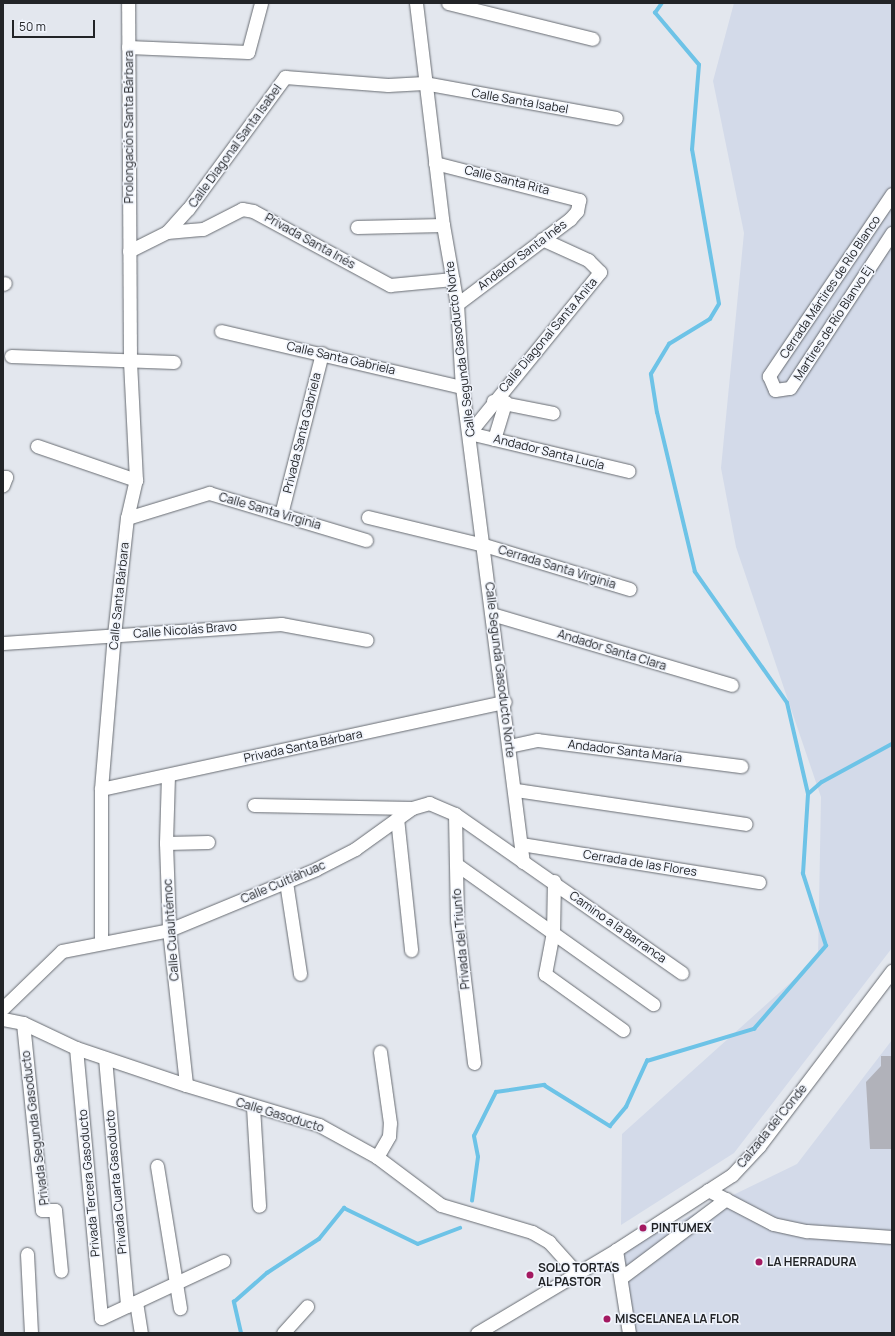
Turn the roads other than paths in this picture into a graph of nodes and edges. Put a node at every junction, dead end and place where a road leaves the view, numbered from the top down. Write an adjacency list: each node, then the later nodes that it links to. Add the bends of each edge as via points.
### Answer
1 (128, 3): 6 (street, Prolongación Santa Bárbara)
2 (261, 3): 6 (street, via 248,52)
3 (416, 3): 7 (street, Calle Segunda Gasoducto Norte)
4 (448, 3): 5 (street)
5 (593, 39)
6 (128, 47): 17 (street, Prolongación Santa Bárbara)
7 (424, 83): 8 (street, Calle Santa Isabel); 9 (street, Calle Segunda Gasoducto Norte); 14 (street, Calle Diagonal Santa Isabel, via 388,85 285,77)
8 (616, 118)
9 (435, 163): 11 (street, Calle Santa Rita); 12 (street, Calle Segunda Gasoducto Norte)
10 (892, 194): 25 (street, Cerrada Mártires de Río Blanco)
11 (579, 200): 16 (street, Andador Santa Inés, via 577,211 570,219)
12 (443, 225): 13 (street); 18 (street, Calle Segunda Gasoducto Norte)
13 (357, 227)
14 (167, 232): 17 (street, Calle Diagonal Santa Isabel); 18 (street, Privada Santa Inés, via 202,229 242,209 253,211 390,285)
15 (892, 233): 25 (street, Martires de Río Blanvo Ej, via 790,388 775,390)
16 (542, 239): 19 (street, Andador Santa Inés); 27 (street, Calle Diagonal Santa Anita, via 588,260 600,272)
17 (129, 251): 24 (street, Calle Santa Bárbara)
18 (453, 279): 19 (street, Calle Segunda Gasoducto Norte)
19 (457, 304): 26 (street, Calle Segunda Gasoducto Norte)
20 (221, 331): 21 (street, Calle Santa Gabriela)
21 (322, 353): 26 (street, Calle Santa Gabriela); 36 (street, Privada Santa Gabriela)
22 (11, 356): 24 (street)
23 (174, 362): 24 (street)
24 (130, 363): 34 (street, Calle Santa Bárbara)
25 (769, 379)
26 (462, 388): 29 (street, Calle Segunda Gasoducto Norte)
27 (499, 401): 28 (street); 29 (street, Calle Diagonal Santa Anita); 30 (street)
28 (553, 413)
29 (470, 433): 30 (street, Andador Santa Lucía); 40 (street, Calle Segunda Gasoducto Norte)
30 (494, 439): 32 (street, Andador Santa Lucía)
31 (37, 446): 34 (street)
32 (630, 471)
33 (3, 477): 35 (street, via 6,477)
34 (136, 480): 38 (street, Calle Santa Bárbara)
35 (3, 485)
36 (281, 514): 38 (street, Calle Santa Virginia, via 208,493); 39 (street, Calle Santa Virginia)
37 (368, 517): 40 (street)
38 (127, 518): 43 (street, Calle Santa Bárbara)
39 (366, 540)
40 (484, 545): 41 (street, Cerrada Santa Virginia); 42 (street, Calle Segunda Gasoducto Norte)
41 (630, 589)
42 (492, 614): 46 (street, Andador Santa Clara); 47 (street, Calle Segunda Gasoducto Norte)
43 (114, 635): 44 (street, Calle Nicolás Bravo, via 281,624); 45 (street, Calle Nicolás Bravo); 51 (street, Calle Santa Bárbara)
44 (367, 640)
45 (3, 643)
46 (732, 685)
47 (505, 702): 48 (street, Calle Segunda Gasoducto Norte); 50 (street, Privada Santa Bárbara)
48 (509, 746): 49 (street, Andador Santa María, via 537,740); 52 (street, Calle Segunda Gasoducto Norte)
49 (741, 766)
50 (168, 775): 51 (street, Privada Santa Bárbara); 59 (street, Calle Cuauhtémoc)
51 (101, 790): 68 (street, Calle Santa Bárbara)
52 (516, 790): 57 (street); 60 (street, Calle Segunda Gasoducto Norte)
53 (254, 805): 54 (street)
54 (412, 808): 55 (street, Calle Cuitláhuac, via 429,802); 56 (street, Calle Cuitláhuac)
55 (455, 814): 61 (street, Calle Cuitláhuac); 62 (street, Privada del Triunfo)
56 (397, 818): 64 (street, Calle Cuitláhuac, via 355,849); 69 (street)
57 (745, 824)
58 (208, 842): 59 (street)
59 (166, 843): 66 (street, Calle Cuauhtémoc)
60 (522, 844): 61 (street, Calle Segunda Gasoducto Norte); 65 (street, Cerrada de las Flores)
61 (523, 862): 63 (street, Calle Cuitláhuac)
62 (456, 864): 67 (street); 81 (street, Privada del Triunfo, via 457,920)
63 (554, 881): 67 (street); 72 (street, Camino a la Barranca)
64 (286, 882): 66 (street, Calle Cuitláhuac); 71 (street)
65 (759, 882)
66 (170, 930): 68 (street, Calle Cuitláhuac); 82 (street, Calle Cuauhtémoc)
67 (553, 932): 73 (street); 77 (street, via 545,974)
68 (101, 942): 74 (street, Calle Cuitláhuac, via 62,951)
69 (412, 950)
70 (892, 971): 86 (street, Calzada del Conde, via 759,1146 732,1175)
71 (300, 974)
72 (682, 974)
73 (653, 1004)
74 (3, 1008)
75 (3, 1019): 76 (street, Calle Gasoducto)
76 (23, 1022): 78 (street, Calle Gasoducto); 93 (street, Privada Segunda Gasoducto, via 42,1210 55,1210)
77 (623, 1030)
78 (76, 1048): 80 (street, Calle Gasoducto); 97 (street, Privada Tercera Gasoducto, via 101,1318)
79 (380, 1052): 84 (street, via 390,1123 389,1136)
80 (105, 1058): 82 (street, Calle Gasoducto); 97 (street, Privada Cuarta Gasoducto)
81 (474, 1063)
82 (186, 1085): 83 (street, Calle Gasoducto)
83 (253, 1107): 84 (street, Calle Gasoducto, via 319,1125); 88 (street)
84 (377, 1157): 94 (street, Calle Gasoducto, via 441,1205 532,1232 548,1242)
85 (157, 1166): 96 (street)
86 (708, 1190): 87 (street); 90 (street, Calzada del Conde)
87 (726, 1200): 89 (street, via 773,1224 807,1231); 95 (street)
88 (259, 1206)
89 (892, 1237)
90 (616, 1250): 94 (street, Calzada del Conde); 95 (street)
91 (27, 1254): 100 (street)
92 (223, 1261): 96 (street)
93 (61, 1271)
94 (576, 1272): 103 (street, Calzada del Conde)
95 (622, 1277): 104 (street)
96 (175, 1284): 97 (street); 99 (street)
97 (131, 1304): 101 (street, Privada Cuarta Gasoducto)
98 (307, 1306): 102 (street)
99 (180, 1308)
100 (31, 1333)
101 (141, 1333)
102 (283, 1333)
103 (478, 1333)
104 (629, 1333)

